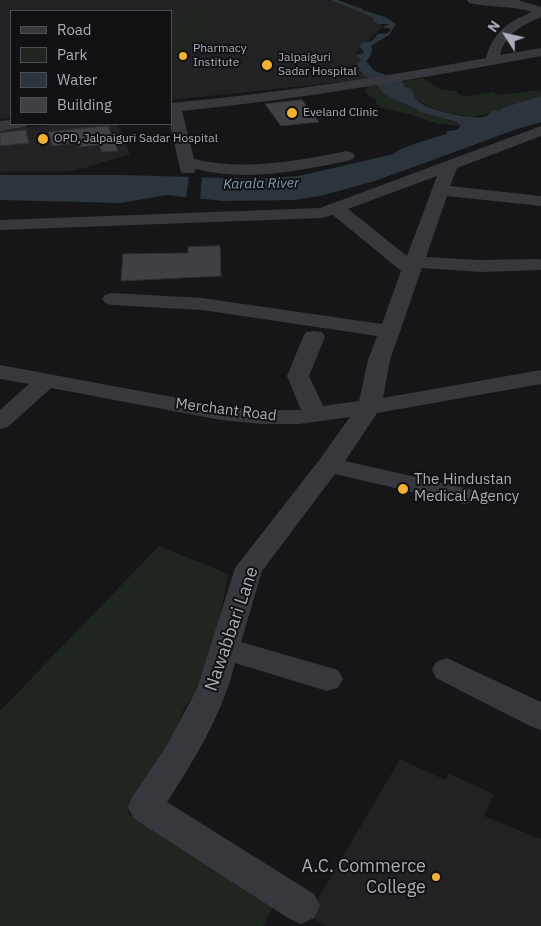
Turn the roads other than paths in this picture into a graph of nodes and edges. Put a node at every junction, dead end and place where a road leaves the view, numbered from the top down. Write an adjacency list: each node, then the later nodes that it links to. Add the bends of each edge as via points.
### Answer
1 (473, 0): 2 (street, via 515,2)
2 (541, 12): 4 (street, via 501,34)
3 (541, 54): 4 (street)
4 (492, 60): 5 (street, via 398,78)
5 (172, 107): 7 (street, via 187,166 268,168 300,166)
6 (541, 131): 8 (street)
7 (347, 156)
8 (450, 164): 9 (street); 11 (street)
9 (441, 190): 10 (street); 14 (street)
10 (541, 202)
11 (337, 209): 12 (street, via 251,219); 14 (street)
12 (0, 226)
13 (539, 265): 14 (street)
14 (413, 266): 16 (street)
15 (112, 299): 16 (street, via 202,304)
16 (390, 331): 23 (street, via 379,360)
17 (314, 337): 24 (street, via 298,376)
18 (0, 372): 20 (street, Merchant Road)
19 (541, 377): 21 (street, Merchant Road)
20 (46, 380): 24 (street, Merchant Road, via 221,413 261,417); 25 (street)
21 (502, 384): 22 (street); 23 (street, Merchant Road)
22 (541, 395)
23 (369, 407): 24 (street, Merchant Road); 26 (street, Nawabbari Lane)
24 (315, 415)
25 (0, 422)
26 (329, 465): 27 (street); 28 (street, Nawabbari Lane, via 250,568)
27 (464, 496)
28 (224, 648): 30 (street); 32 (street, Nawabbari Lane, via 213,690 178,757 146,806)
29 (447, 670): 31 (street)
30 (327, 679)
31 (541, 717)
32 (301, 906)

